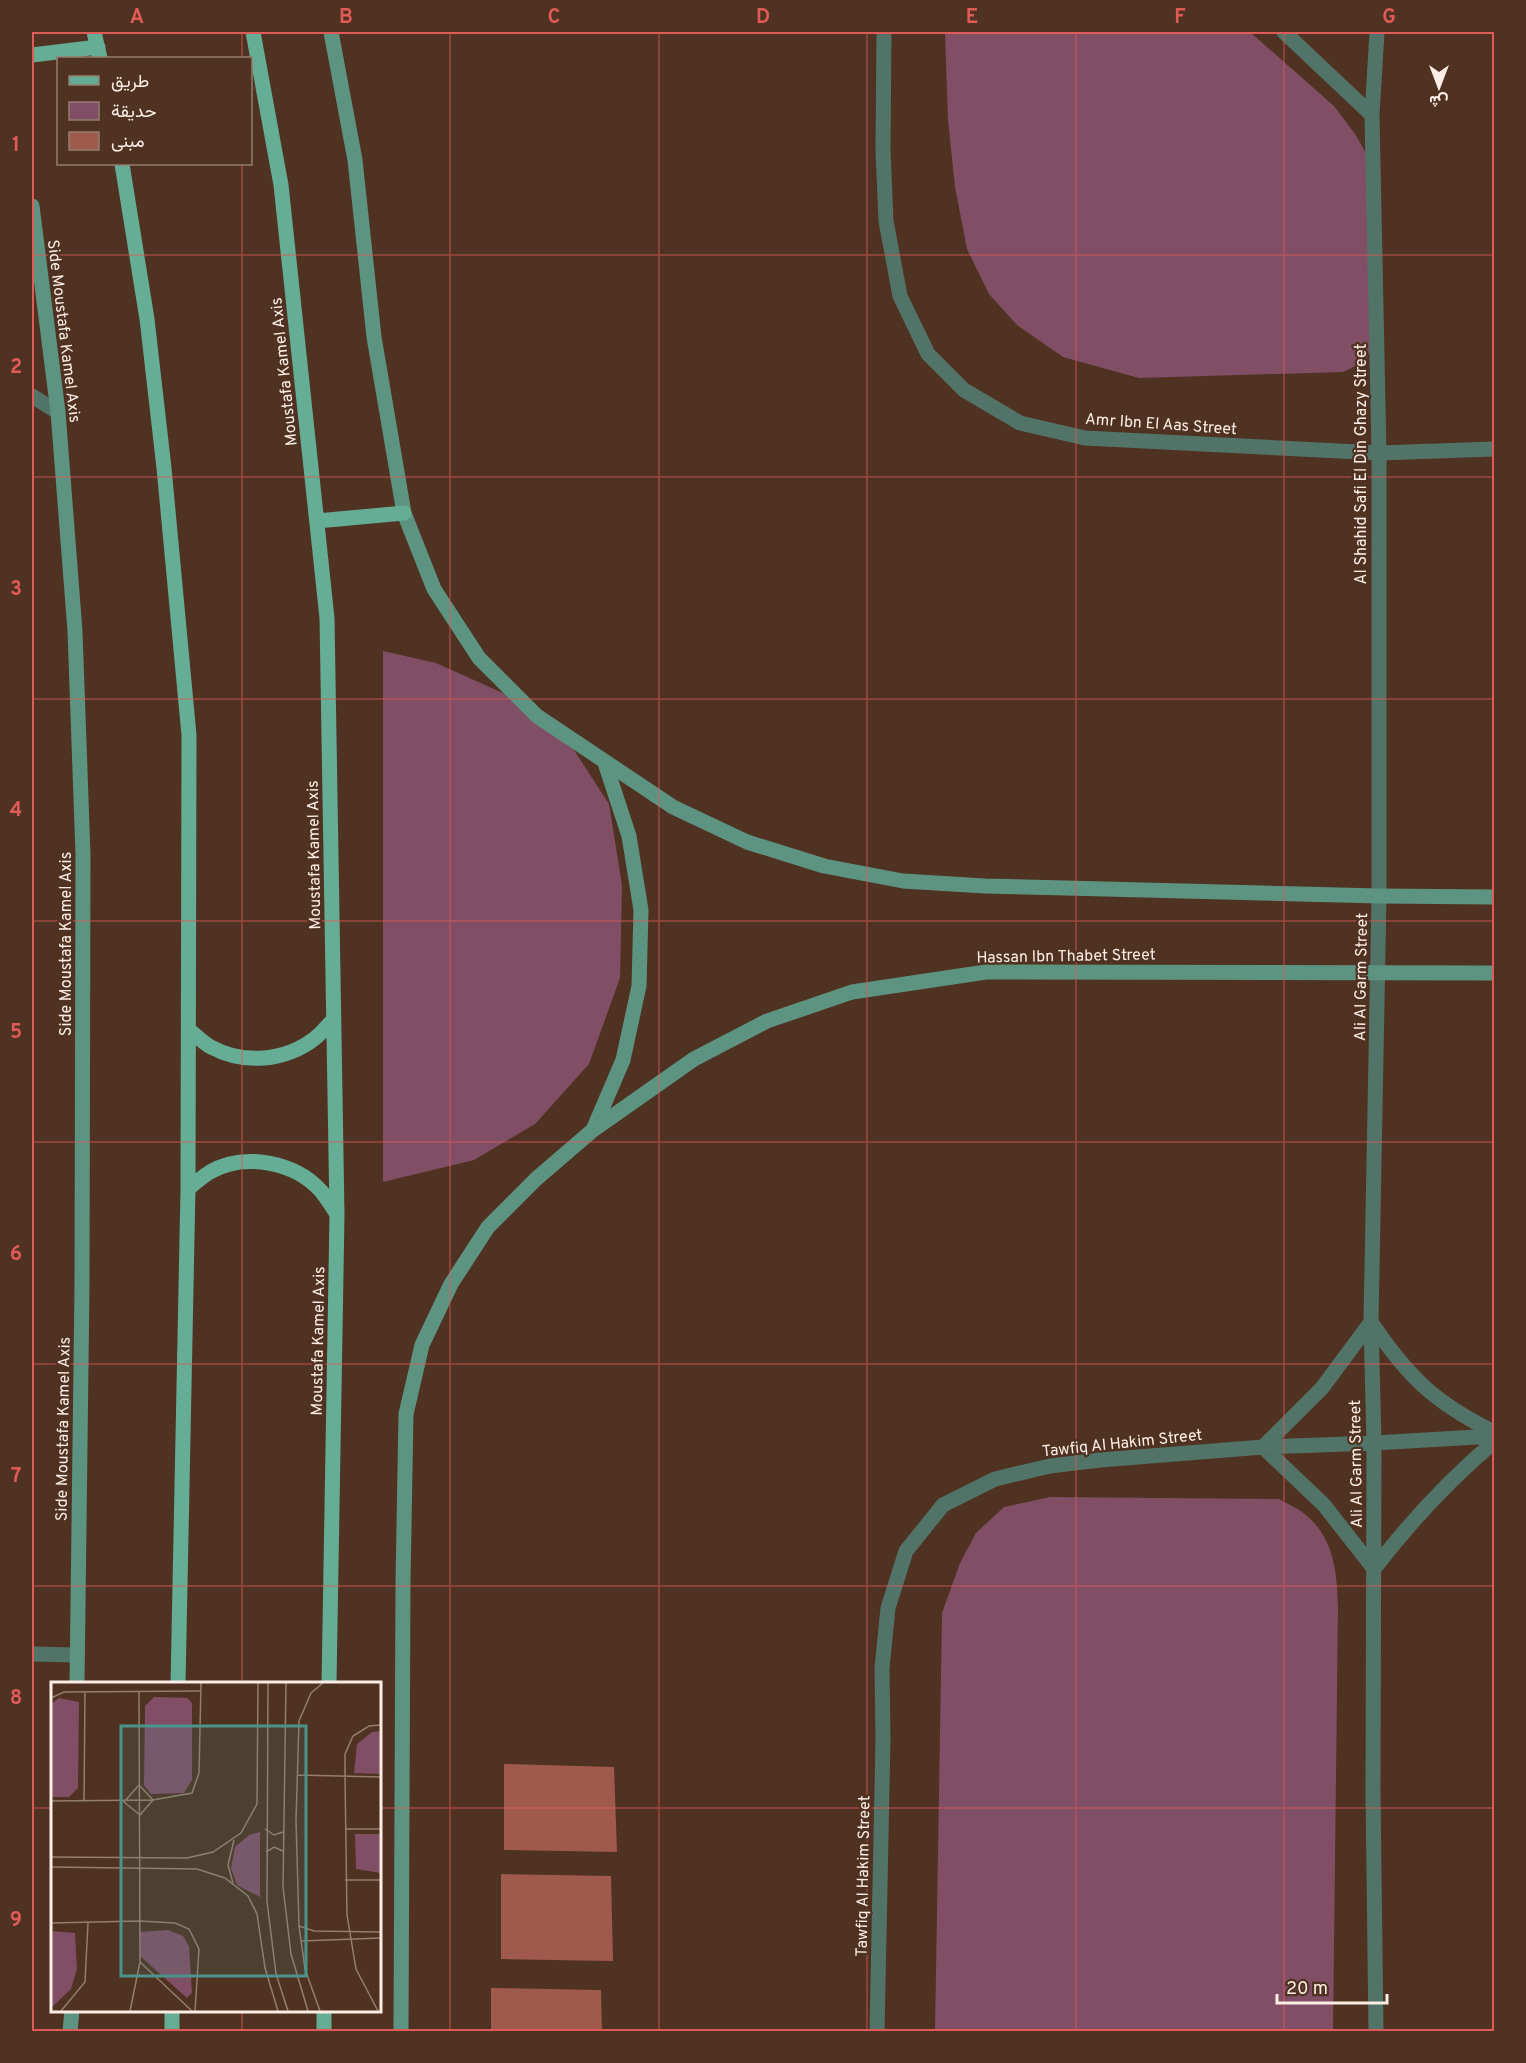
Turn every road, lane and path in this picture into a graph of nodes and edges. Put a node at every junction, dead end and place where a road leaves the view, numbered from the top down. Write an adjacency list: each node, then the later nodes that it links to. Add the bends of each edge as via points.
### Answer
1 (94, 32): 7 (main road)
2 (253, 32): 18 (main road, Moustafa Kamel Axis, via 281,185)
3 (331, 32): 17 (street, via 355,160 374,337)
4 (884, 32): 16 (street, Amr Ibn El Aas Street, via 886,221 900,296 928,354 964,390 1020,423 1085,438)
5 (1284, 32): 9 (street)
6 (1377, 32): 9 (street, Al Shahid Safi El Din Ghazy Street)
7 (99, 53): 8 (main road)
8 (32, 55)
9 (1372, 115): 16 (street, Al Shahid Safi El Din Ghazy Street)
10 (122, 165): 25 (main road, via 149,331 189,735)
11 (32, 206): 12 (street, Side Moustafa Kamel Axis)
12 (37, 292): 14 (street, Side Moustafa Kamel Axis)
13 (32, 396): 14 (street)
14 (58, 412): 36 (street, Side Moustafa Kamel Axis, via 75,631 84,854)
15 (1494, 449): 16 (street, Amr Ibn El Aas Street)
16 (1379, 453): 20 (street, Al Shahid Safi El Din Ghazy Street)
17 (404, 513): 18 (main road); 19 (street, via 434,589 479,658 537,716)
18 (317, 521): 24 (main road, Moustafa Kamel Axis, via 327,618)
19 (605, 763): 20 (street, via 673,807 747,842 824,866 903,881); 26 (street, via 629,836 641,910 639,986 623,1060)
20 (1379, 896): 21 (street); 22 (street, Ali Al Garm Street)
21 (1494, 897)
22 (1378, 971): 23 (street, Hassan Ibn Thabet Street); 26 (street, Hassan Ibn Thabet Street, via 986,972 852,992 767,1021 705,1054); 29 (street, Ali Al Garm Street)
23 (1494, 972)
24 (334, 1019): 25 (main road, via 315,1039 291,1053 264,1059 236,1057 210,1047); 28 (main road, Moustafa Kamel Axis)
25 (189, 1030): 27 (main road)
26 (593, 1130): 46 (street, Hassan Ibn Thabet Street, via 536,1179 489,1227 451,1284 422,1345 406,1414)
27 (188, 1189): 28 (main road, via 212,1171 239,1162 269,1162 297,1172 320,1190); 38 (main road)
28 (337, 1214): 39 (main road, Moustafa Kamel Axis)
29 (1371, 1322): 30 (street, via 1396,1358 1426,1390); 32 (street, Ali Al Garm Street); 33 (street, via 1322,1389)
30 (1494, 1434): 32 (street, Tawfiq Al Hakim Street)
31 (1494, 1442): 34 (street, via 1433,1498)
32 (1374, 1443): 33 (street, Tawfiq Al Hakim Street); 34 (street, Ali Al Garm Street)
33 (1263, 1447): 34 (street, via 1324,1505); 47 (street, Tawfiq Al Hakim Street, via 1100,1460 995,1479 943,1505 906,1551 888,1608 882,1668)
34 (1374, 1569): 48 (street, Ali Al Garm Street)
35 (32, 1653): 36 (street)
36 (77, 1655): 37 (street, Side Moustafa Kamel Axis)
37 (77, 1682)
38 (178, 1682)
39 (329, 1682)
40 (72, 2012): 43 (street)
41 (172, 2012): 44 (main road)
42 (324, 2012): 45 (main road)
43 (70, 2031)
44 (172, 2031)
45 (324, 2031)
46 (401, 2031)
47 (877, 2031)
48 (1376, 2031)

